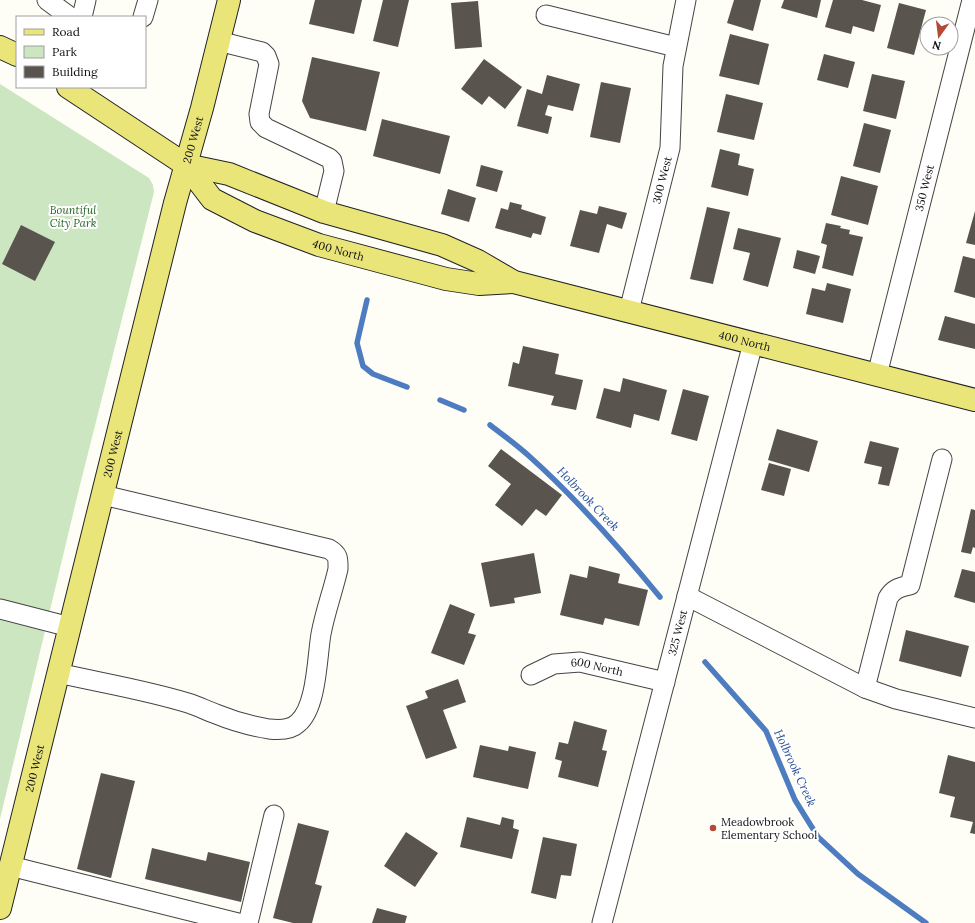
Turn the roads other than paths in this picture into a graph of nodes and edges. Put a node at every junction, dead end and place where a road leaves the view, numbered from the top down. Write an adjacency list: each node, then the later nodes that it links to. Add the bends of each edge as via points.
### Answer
1 (47, 0): 8 (street)
2 (86, 0): 9 (street)
3 (148, 0): 10 (street)
4 (229, 0): 11 (main road, 200 West)
5 (686, 0): 13 (street, 300 West)
6 (972, 0): 21 (street, 350 West)
7 (546, 15): 13 (street)
8 (69, 16)
9 (82, 16)
10 (143, 16)
11 (218, 41): 16 (main road, 200 West); 17 (street, via 262,52 266,56 269,64 259,114 260,122 266,128 332,161 334,171)
12 (0, 47): 14 (main road)
13 (676, 47): 19 (street, 300 West, via 671,85 670,148)
14 (16, 55)
15 (70, 88): 16 (main road, 400 North)
16 (186, 164): 17 (main road, 400 North, via 229,174); 18 (main road, 400 North, via 212,198 255,221 287,234 338,251 446,279 479,284); 24 (main road, 200 West)
17 (324, 212): 18 (main road, 400 North, via 442,245 478,261)
18 (514, 282): 19 (main road, 400 North)
19 (629, 311): 20 (main road, 400 North)
20 (753, 343): 21 (main road, 400 North); 25 (street, 325 West)
21 (877, 375): 22 (main road, 400 North)
22 (975, 400)
23 (942, 459): 31 (street, via 910,585 896,588 888,598)
24 (102, 495): 27 (main road, 200 West); 28 (street, via 329,549 335,553 338,569 321,634 310,701 298,724 269,729 231,720 167,697)
25 (687, 596): 30 (street, 325 West); 31 (street)
26 (0, 609): 27 (street)
27 (70, 627): 28 (main road, 200 West)
28 (58, 673): 34 (main road, 200 West)
29 (531, 675): 30 (street, 600 North, via 554,664 580,662)
30 (665, 682): 38 (street, 325 West)
31 (865, 688): 32 (street, via 896,699)
32 (975, 718)
33 (274, 815): 37 (street)
34 (10, 866): 35 (main road, 200 West); 36 (street)
35 (0, 908)
36 (238, 923)
37 (248, 923)
38 (602, 923)

